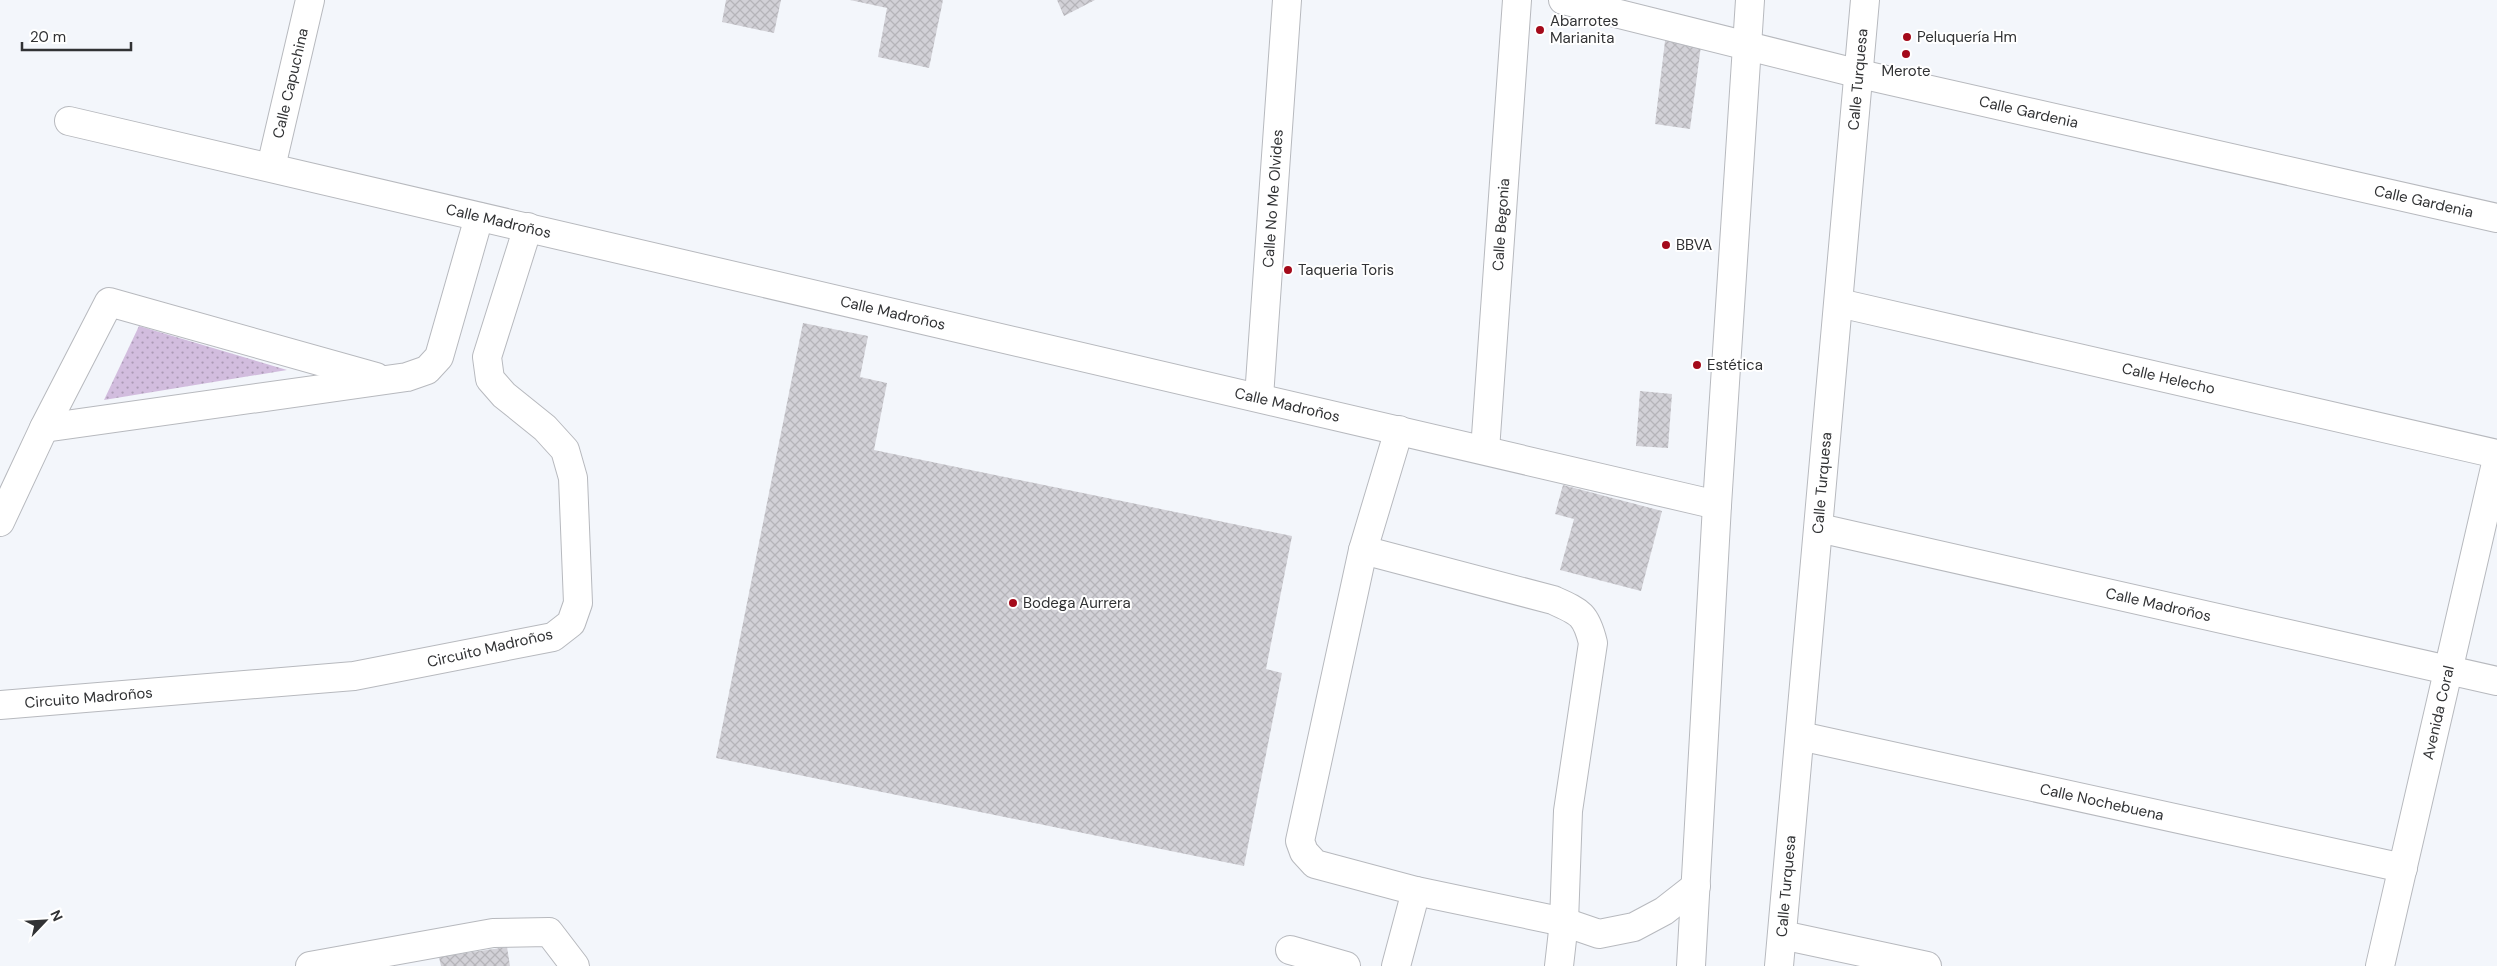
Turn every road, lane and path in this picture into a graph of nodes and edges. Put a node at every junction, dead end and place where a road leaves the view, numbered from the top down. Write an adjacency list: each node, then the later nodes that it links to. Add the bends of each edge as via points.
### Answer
1 (310, 0): 10 (street, Calle Capuchina)
2 (1287, 0): 16 (street, Calle No Me Olvides)
3 (1517, 0): 19 (street, Calle Begonia)
4 (1562, 0): 7 (street, Calle Gardenia)
5 (1750, 0): 7 (street)
6 (1865, 0): 8 (street, Calle Turquesa)
7 (1748, 44): 8 (street, Calle Gardenia); 22 (street)
8 (1860, 74): 12 (street, Calle Gardenia); 14 (street, Calle Turquesa)
9 (69, 121): 10 (street, Calle Madroños)
10 (272, 167): 11 (street, Calle Madroños)
11 (479, 217): 13 (street, Calle Madroños); 15 (street, via 439,356 427,370)
12 (2497, 218)
13 (528, 227): 16 (street, Calle Madroños); 28 (street, Circuito Madroños, via 487,356 490,379 565,450 573,478 578,603 571,624 553,637 354,676)
14 (1839, 303): 20 (street, Calle Helecho); 24 (street, Calle Turquesa)
15 (386, 380): 17 (street); 17 (street, via 108,302)
16 (1259, 397): 18 (street, Calle Madroños)
17 (44, 428): 23 (street)
18 (1399, 430): 19 (street, Calle Madroños); 25 (street)
19 (1485, 450): 22 (street, Calle Madroños)
20 (2497, 454)
21 (2497, 460): 26 (street, Avenida Coral)
22 (1717, 505): 31 (street)
23 (0, 522)
24 (1819, 528): 26 (street, Calle Madroños); 29 (street, Calle Turquesa)
25 (1363, 550): 32 (street, via 1300,841 1304,852 1315,864); 33 (street, via 1553,600 1574,609 1588,622 1593,643 1568,811)
26 (2447, 669): 27 (street, Calle Madroños); 30 (street, Avenida Coral)
27 (2497, 681)
28 (0, 705)
29 (1800, 736): 30 (street, Calle Nochebuena); 34 (street, Calle Turquesa)
30 (2403, 868): 44 (street, Avenida Coral)
31 (1696, 886): 33 (street, via 1664,911 1634,927 1599,934); 41 (street)
32 (1416, 891): 33 (street); 39 (street)
33 (1564, 922): 40 (street)
34 (1782, 935): 42 (street, Calle Turquesa); 43 (street)
35 (1290, 950): 38 (street)
36 (310, 966): 37 (street, via 493,933 549,932)
37 (575, 966)
38 (1346, 966)
39 (1396, 966)
40 (1559, 966)
41 (1691, 966)
42 (1779, 966)
43 (1927, 966)
44 (2380, 966)

